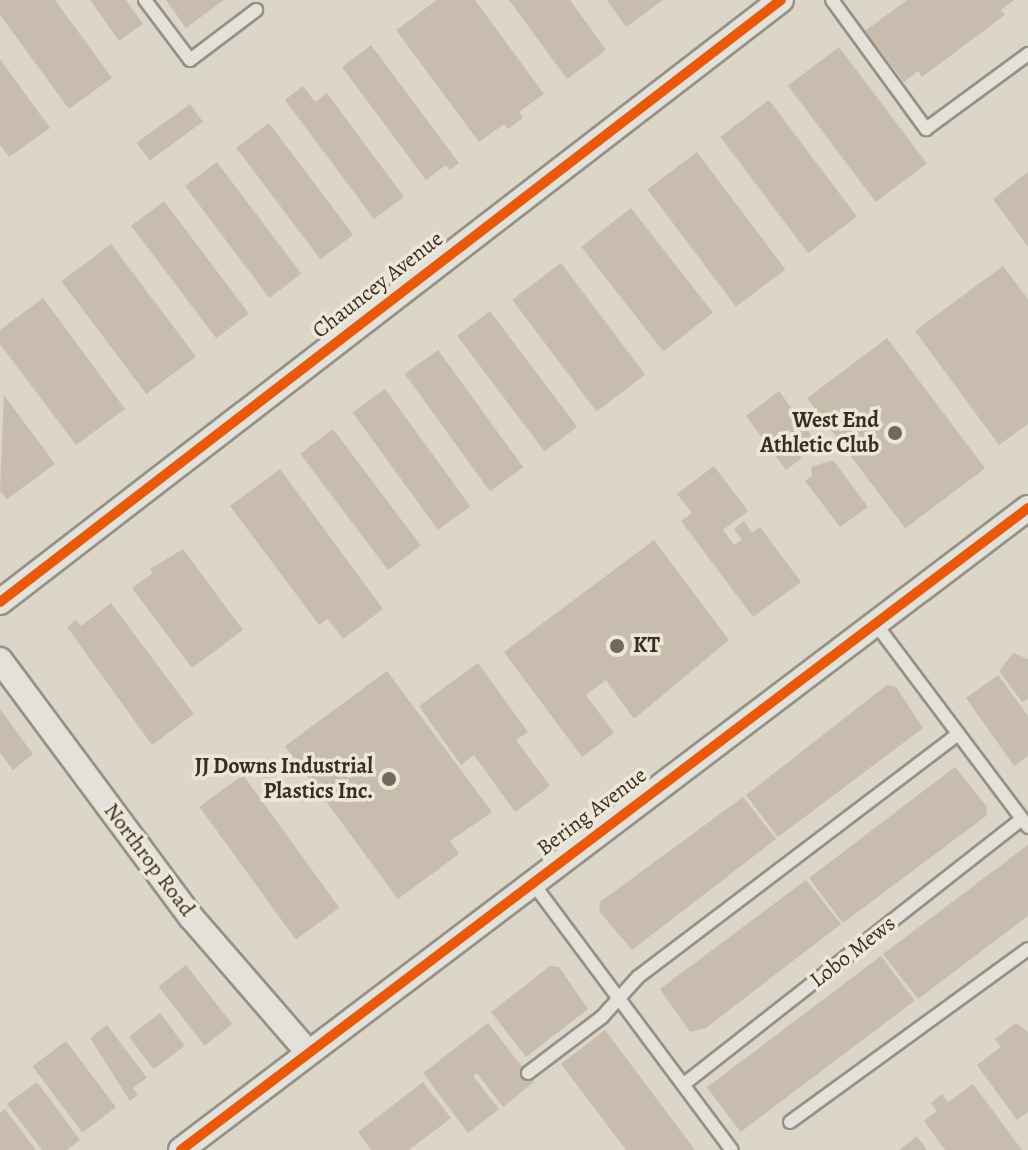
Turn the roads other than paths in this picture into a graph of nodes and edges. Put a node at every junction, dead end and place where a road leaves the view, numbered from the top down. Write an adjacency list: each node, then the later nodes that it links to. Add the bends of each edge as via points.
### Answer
1 (145, 0): 4 (lane, via 190,60)
2 (781, 0): 7 (street, Chauncey Avenue)
3 (832, 0): 5 (lane, via 926,129)
4 (256, 10)
5 (1028, 54)
6 (1028, 508): 8 (street, Bering Avenue)
7 (0, 602)
8 (875, 623): 10 (lane, Lobo Mews); 12 (street, Bering Avenue)
9 (0, 660): 15 (street, Northrop Road, via 191,917)
10 (958, 734): 11 (lane, Lobo Mews); 14 (lane, via 638,977)
11 (1025, 823): 17 (lane, Lobo Mews)
12 (532, 882): 14 (lane); 15 (street, Bering Avenue)
13 (1028, 949): 18 (lane)
14 (619, 997): 16 (lane); 17 (lane)
15 (308, 1052): 19 (street, Bering Avenue)
16 (528, 1073)
17 (684, 1084): 20 (lane)
18 (790, 1122)
19 (181, 1150)
20 (732, 1150)

